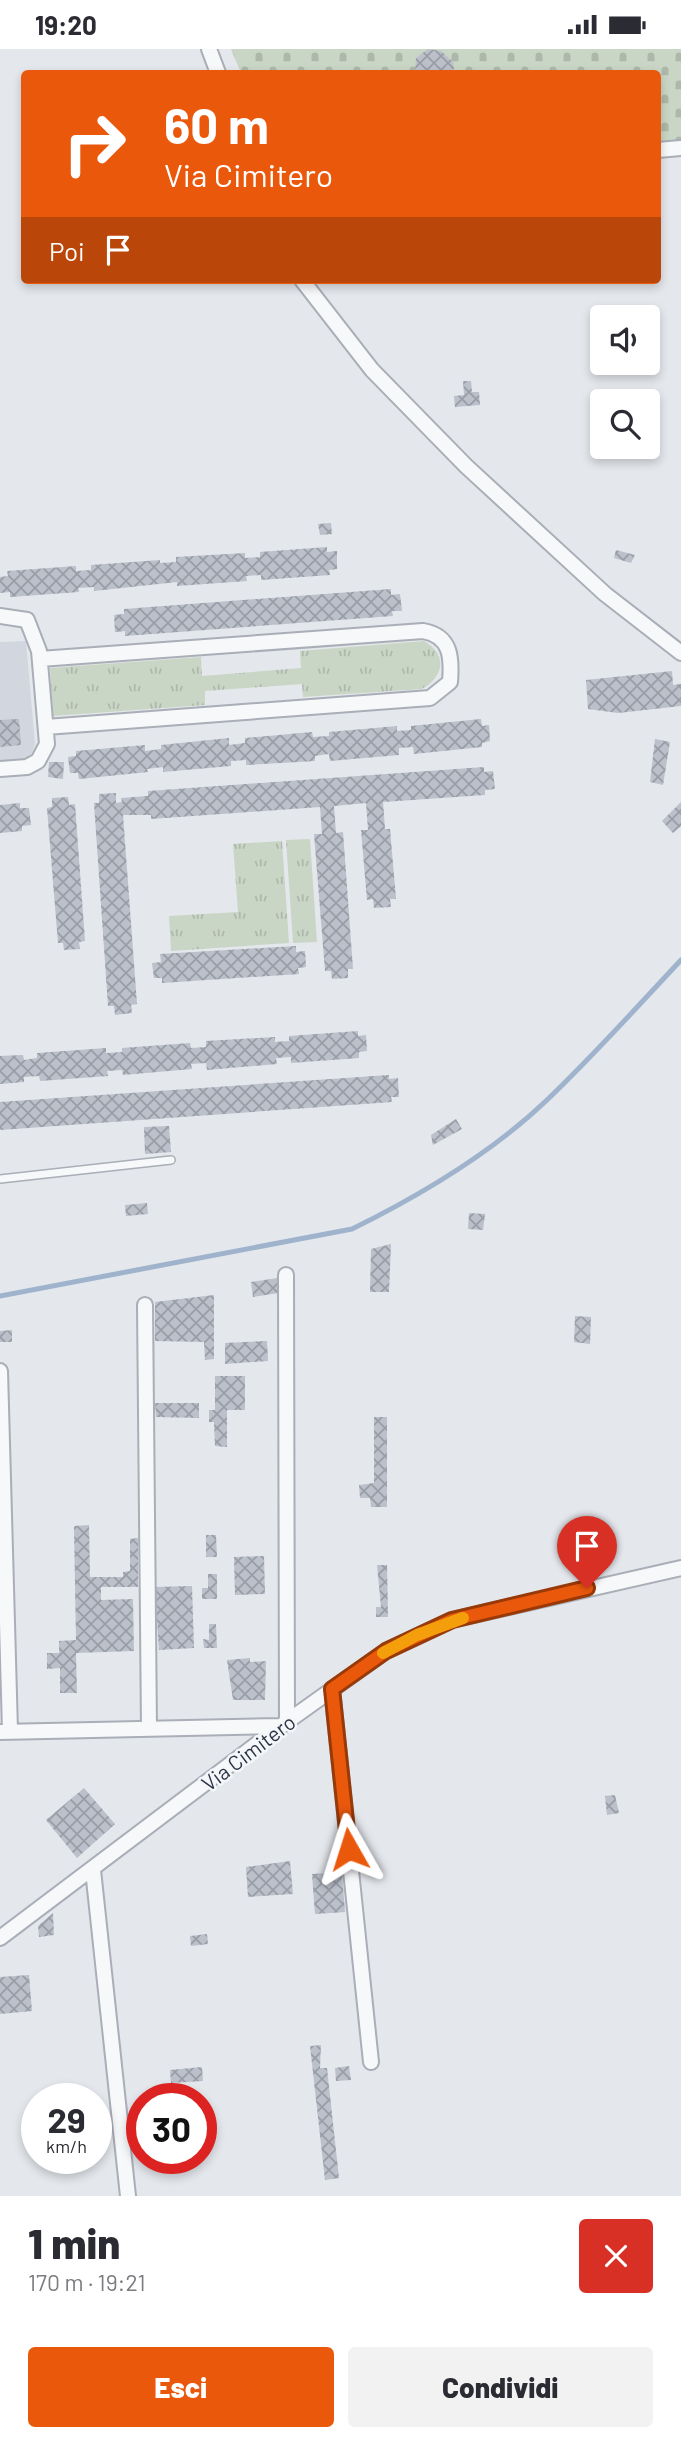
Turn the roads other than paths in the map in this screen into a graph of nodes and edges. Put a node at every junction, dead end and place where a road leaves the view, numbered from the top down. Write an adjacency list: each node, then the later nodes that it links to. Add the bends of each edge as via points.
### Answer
1 (209, 49): 2 (street)
2 (217, 70)
3 (681, 148): 4 (street)
4 (661, 150)
5 (305, 284): 7 (street, via 372,370 466,465 605,594)
6 (0, 616): 8 (street, via 27,620)
7 (681, 653)
8 (40, 659): 9 (street); 9 (street, via 423,631 446,642 452,660 450,682 430,698)
9 (46, 727): 10 (street, via 47,744 38,761 27,767)
10 (0, 769)
11 (171, 1160): 12 (lane)
12 (0, 1179)
13 (286, 1275): 18 (street)
14 (145, 1305): 19 (street)
15 (0, 1371): 20 (street)
16 (681, 1568): 17 (street, Via Cimitero, via 452,1620 386,1651)
17 (332, 1689): 18 (street, Via Cimitero); 23 (street)
18 (284, 1724): 19 (street); 21 (street, Via Cimitero)
19 (149, 1728): 20 (street)
20 (5, 1731)
21 (93, 1870): 22 (street, Via Cimitero); 24 (street)
22 (0, 1938)
23 (371, 2062)
24 (128, 2196)

